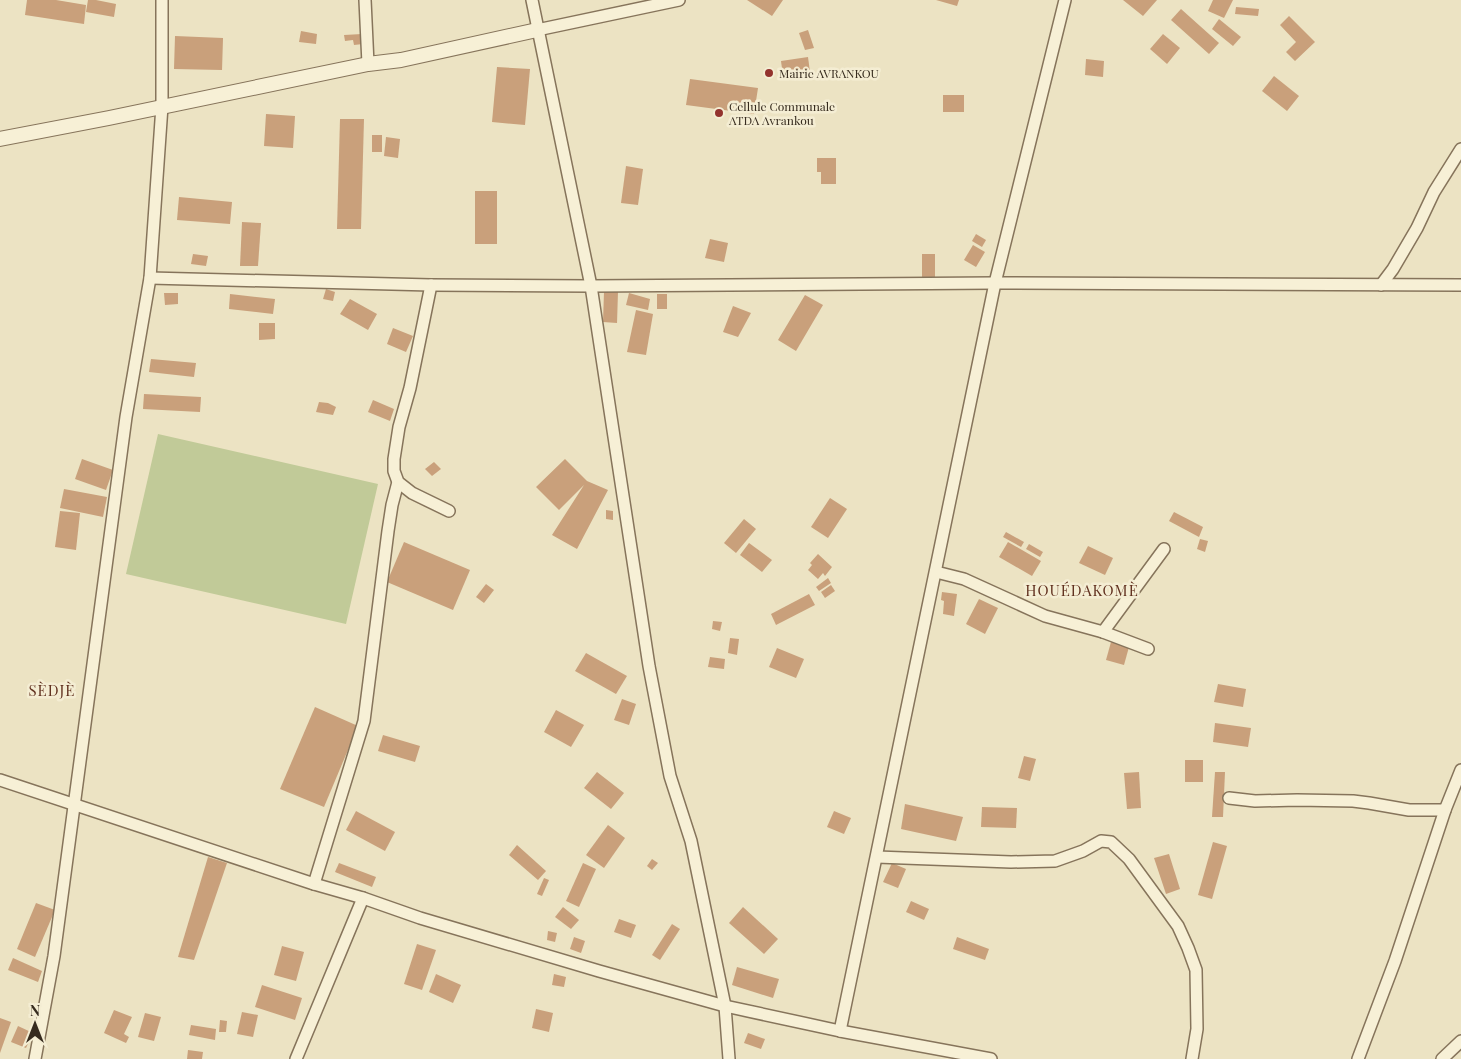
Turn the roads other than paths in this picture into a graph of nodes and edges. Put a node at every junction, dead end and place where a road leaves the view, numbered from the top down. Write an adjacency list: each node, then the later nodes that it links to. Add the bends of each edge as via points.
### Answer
1 (162, 0): 8 (street)
2 (365, 0): 7 (street)
3 (532, 0): 6 (street)
4 (679, 0): 6 (street)
5 (1065, 0): 12 (street)
6 (537, 30): 7 (street, via 401,60); 16 (street)
7 (368, 64): 8 (street)
8 (162, 106): 9 (street); 11 (street)
9 (0, 139)
10 (1461, 149): 14 (street)
11 (150, 278): 13 (street); 26 (street, via 126,417)
12 (995, 283): 14 (street); 16 (street); 20 (street)
13 (431, 285): 16 (street); 17 (street, via 399,427 394,459)
14 (1381, 285): 15 (street)
15 (1461, 285)
16 (591, 286): 31 (street, via 649,666 670,776 691,841)
17 (398, 482): 18 (street); 29 (street, via 388,532 364,720)
18 (448, 511)
19 (1164, 549): 21 (street)
20 (936, 572): 21 (street, via 964,580 1045,616); 28 (street)
21 (1104, 632): 22 (street)
22 (1148, 649)
23 (1461, 770): 27 (street)
24 (0, 780): 26 (street)
25 (1229, 798): 27 (street, via 1354,801 1408,810)
26 (74, 804): 29 (street); 35 (street, via 54,956)
27 (1445, 810): 40 (street, via 1395,961)
28 (877, 857): 32 (street); 39 (street, via 1055,861 1101,841 1111,842 1128,859 1178,926 1188,948 1196,970 1197,1029)
29 (314, 884): 30 (street)
30 (363, 898): 31 (street, via 448,926); 36 (street)
31 (725, 1006): 32 (street); 37 (street)
32 (840, 1031): 34 (street)
33 (1461, 1041): 41 (street)
34 (944, 1055): 38 (street)
35 (35, 1059)
36 (296, 1059)
37 (729, 1059)
38 (991, 1059)
39 (1192, 1059)
40 (1358, 1059)
41 (1442, 1059)

